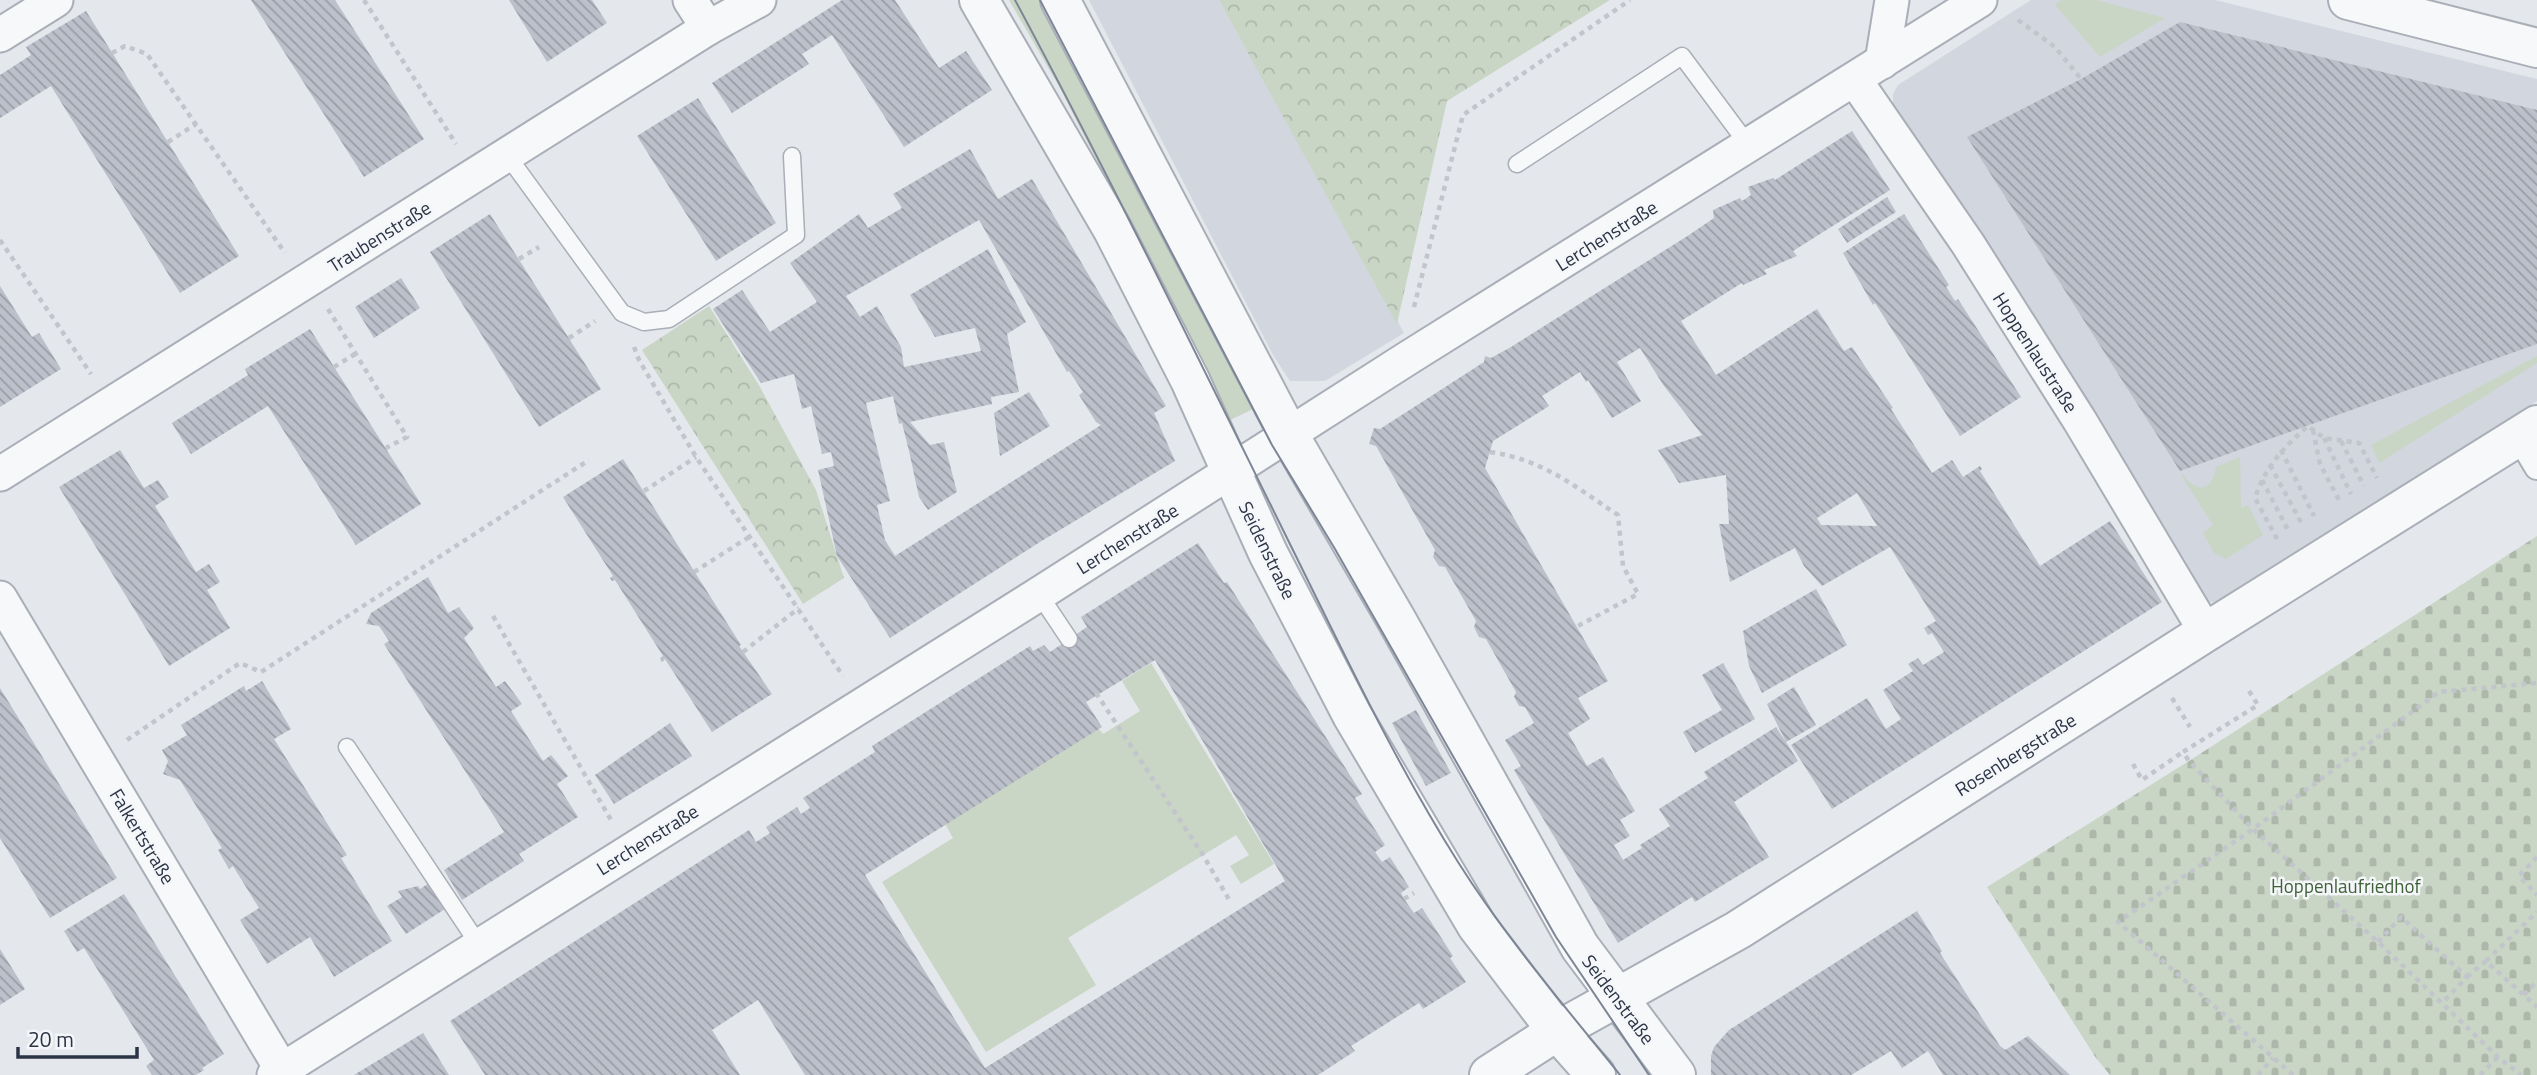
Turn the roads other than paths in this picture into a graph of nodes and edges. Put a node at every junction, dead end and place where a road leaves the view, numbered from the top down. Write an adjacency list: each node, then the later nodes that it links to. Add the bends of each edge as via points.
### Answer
1 (56, 0): 10 (street)
2 (691, 0): 9 (street)
3 (758, 0): 9 (street, Traubenstraße)
4 (979, 0): 20 (street, Seidenstraße, via 1112,230)
5 (1060, 0): 18 (street, Seidenstraße)
6 (1892, 0): 12 (street)
7 (1980, 0): 12 (street, Lerchenstraße)
8 (2348, 0): 11 (street)
9 (708, 28): 15 (street, Traubenstraße)
10 (0, 36)
11 (2537, 48)
12 (1882, 62): 13 (street, Lerchenstraße)
13 (1855, 80): 14 (street, Lerchenstraße); 24 (street, Hoppenlaustraße, via 1968,244)
14 (1749, 146): 17 (lane, via 1682,56); 18 (street, Lerchenstraße)
15 (507, 155): 16 (lane, via 622,313 644,322 669,319 796,235); 21 (street, Traubenstraße)
16 (792, 156)
17 (1517, 164)
18 (1289, 435): 20 (street, Lerchenstraße); 28 (street, Seidenstraße, via 1580,947)
19 (2531, 443): 24 (street, Rosenbergstraße)
20 (1231, 472): 22 (street, Lerchenstraße); 29 (street, Seidenstraße, via 1352,715 1438,864 1483,935)
21 (0, 474)
22 (1039, 594): 25 (lane); 27 (street, Lerchenstraße)
23 (0, 598): 30 (street, Falkertstraße)
24 (2206, 632): 28 (street, Rosenbergstraße, via 1738,930)
25 (1069, 639)
26 (347, 747): 27 (lane)
27 (479, 945): 30 (street, Lerchenstraße)
28 (1617, 997): 29 (street, Rosenbergstraße); 33 (street, Seidenstraße)
29 (1558, 1031): 31 (street, Rosenbergstraße); 32 (street, Seidenstraße)
30 (280, 1073)
31 (1489, 1075)
32 (1596, 1075)
33 (1676, 1075)

